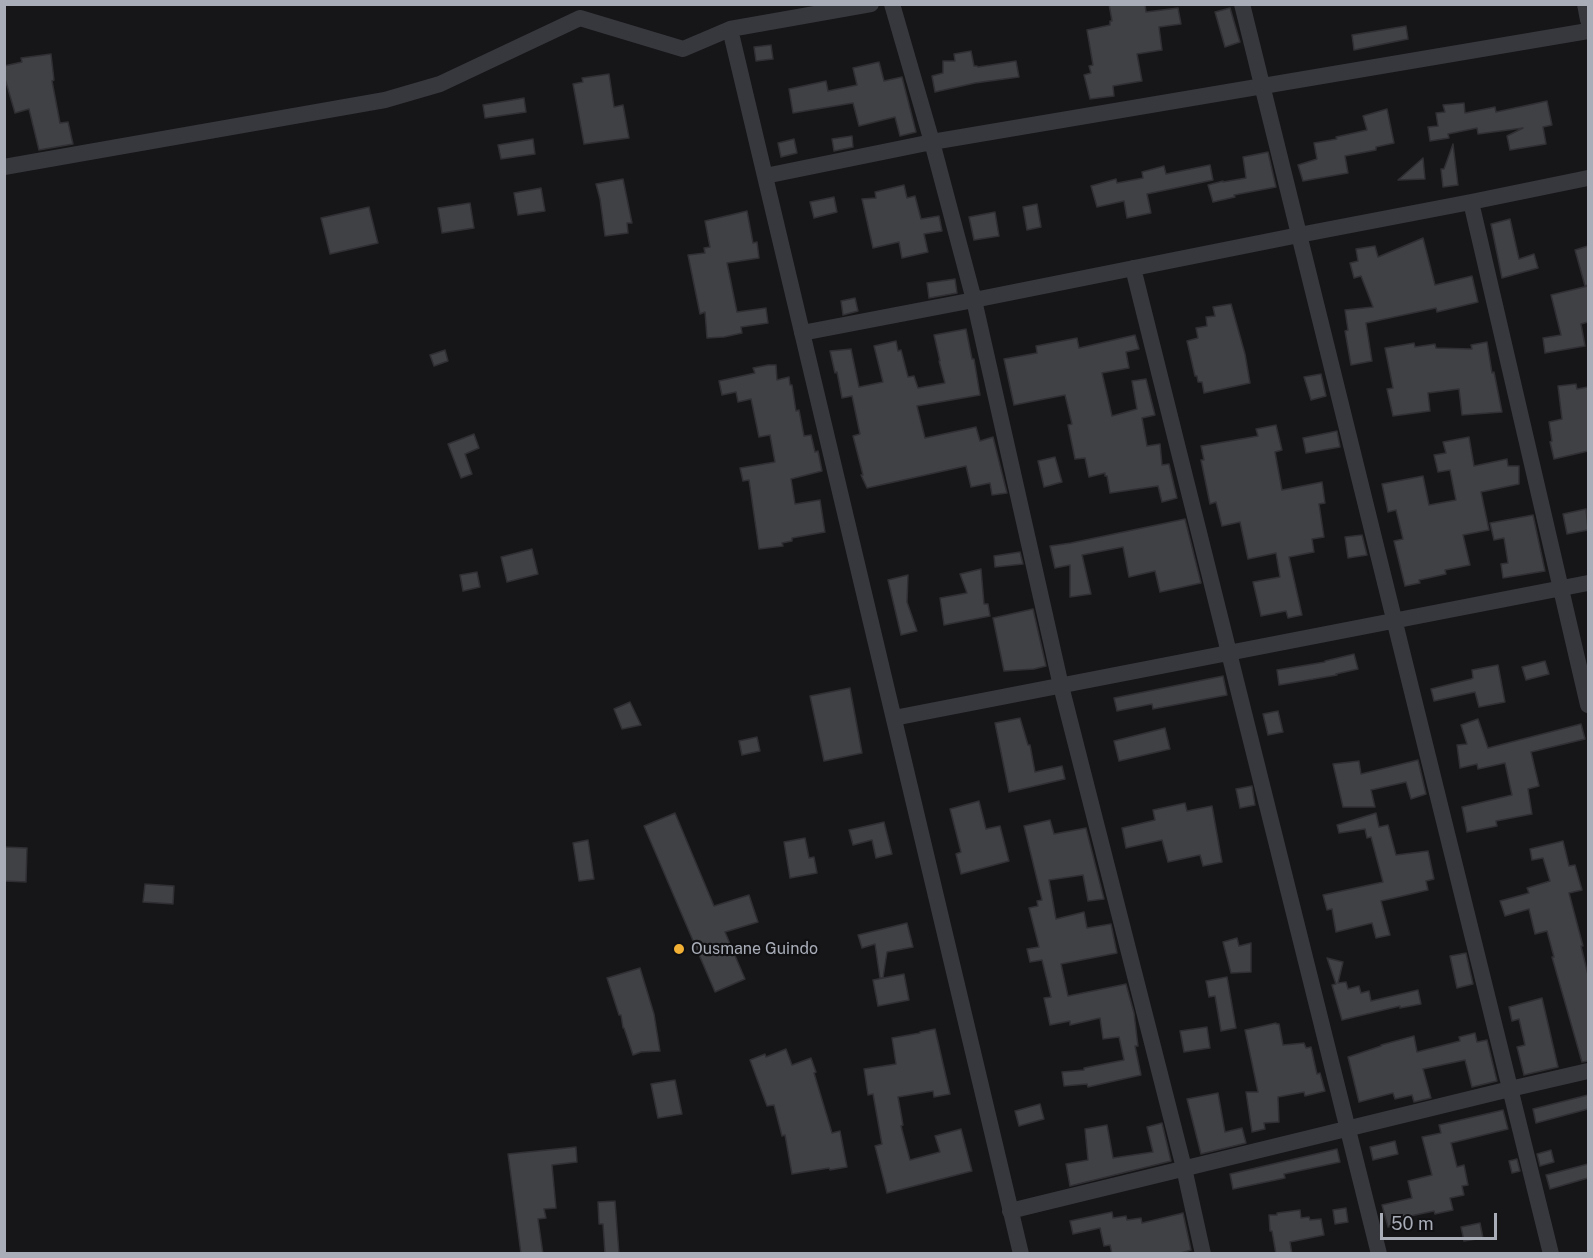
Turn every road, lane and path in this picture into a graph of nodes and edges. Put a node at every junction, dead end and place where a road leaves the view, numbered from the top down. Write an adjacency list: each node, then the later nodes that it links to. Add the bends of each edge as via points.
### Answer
1 (871, 4): 6 (street)
2 (892, 4): 9 (street)
3 (1242, 4): 8 (street)
4 (1585, 4): 5 (street)
5 (1588, 20)
6 (730, 29): 10 (street, via 682,49 580,18 440,84 385,100); 11 (street)
7 (1588, 31): 8 (street)
8 (1262, 87): 9 (street); 14 (street)
9 (932, 142): 11 (street); 16 (street)
10 (4, 167)
11 (765, 176): 17 (street)
12 (1588, 178): 13 (street)
13 (1471, 202): 14 (street); 19 (street)
14 (1299, 235): 15 (street); 20 (street)
15 (1133, 268): 16 (street); 21 (street)
16 (974, 300): 17 (street); 22 (street)
17 (802, 333): 24 (street)
18 (1588, 583): 19 (street)
19 (1561, 588): 20 (street); 23 (street)
20 (1395, 621): 21 (street); 26 (street)
21 (1229, 653): 22 (street); 27 (street)
22 (1061, 686): 24 (street); 28 (street)
23 (1588, 705)
24 (894, 718): 29 (street)
25 (1588, 1071): 26 (street)
26 (1510, 1089): 27 (street); 33 (street)
27 (1348, 1128): 28 (street); 32 (street)
28 (1184, 1168): 29 (street); 31 (street)
29 (1010, 1211): 30 (street)
30 (1021, 1254)
31 (1203, 1254)
32 (1379, 1254)
33 (1551, 1254)

